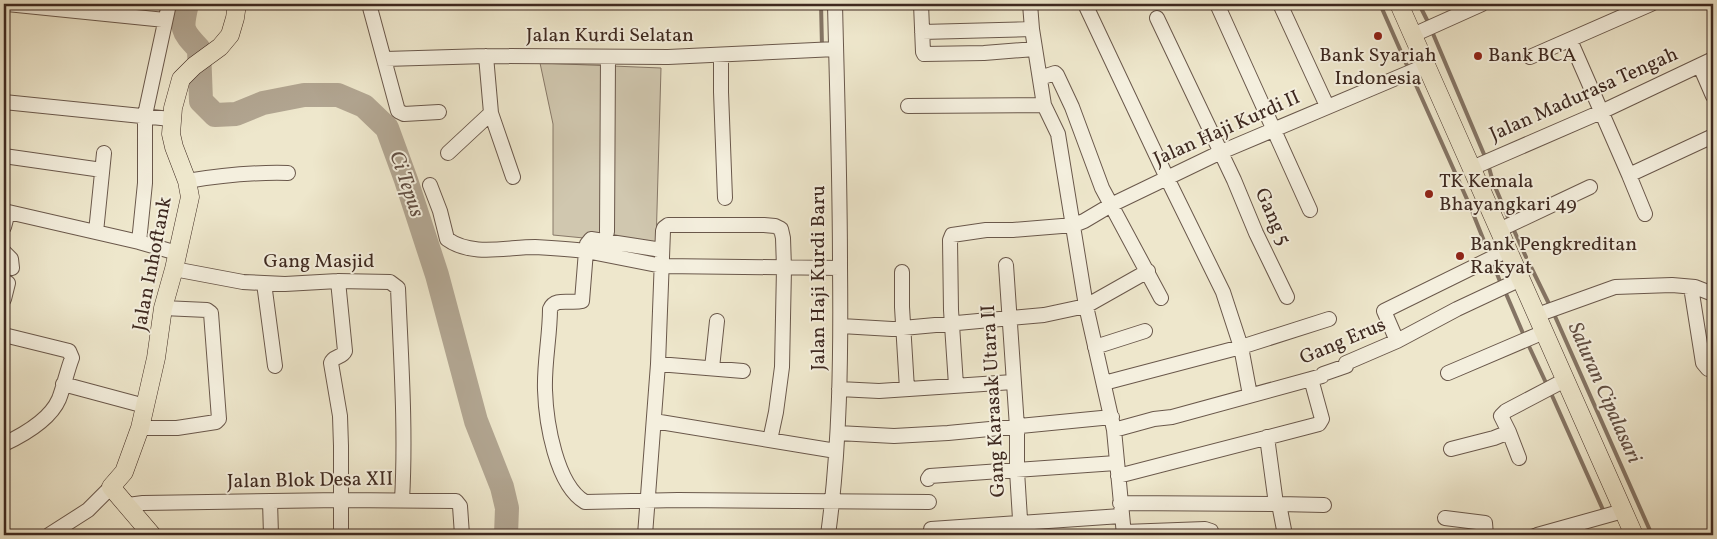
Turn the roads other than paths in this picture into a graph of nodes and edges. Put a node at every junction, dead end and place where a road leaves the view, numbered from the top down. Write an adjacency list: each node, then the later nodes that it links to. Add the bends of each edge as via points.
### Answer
1 (7, 4): 15 (street)
2 (169, 4): 15 (street)
3 (237, 4): 39 (main road, Jalan Inhoftank, via 230,35 182,79 172,108)
4 (369, 4): 26 (street)
5 (834, 4): 20 (street, Jalan Haji Kurdi Baru)
6 (921, 4): 17 (street)
7 (1030, 4): 16 (street)
8 (1085, 4): 51 (street)
9 (1217, 4): 40 (street)
10 (1280, 4): 35 (street)
11 (1399, 4): 18 (main road)
12 (1482, 4): 18 (street)
13 (1651, 4): 19 (street)
14 (1157, 18): 43 (street, Gang 5)
15 (165, 20): 39 (street)
16 (1032, 29): 17 (street); 21 (street)
17 (922, 32): 21 (street, via 923,52 926,54)
18 (1413, 35): 28 (main road)
19 (1570, 40): 25 (street); 37 (street)
20 (836, 49): 22 (street, Jalan Kurdi Selatan); 75 (street, Jalan Haji Kurdi Baru)
21 (1035, 49): 30 (street)
22 (721, 55): 24 (street, Jalan Kurdi Selatan); 55 (street)
23 (486, 56): 24 (street, Jalan Kurdi Selatan); 26 (street, Jalan Kurdi Selatan); 38 (street)
24 (608, 57): 64 (street)
25 (1530, 58)
26 (385, 59): 36 (street, via 398,111 404,114)
27 (1713, 59): 29 (street, Jalan Madurasa Tengah)
28 (1426, 65): 35 (street, Jalan Haji Kurdi II); 46 (main road)
29 (1700, 66): 31 (street); 37 (street, Jalan Madurasa Tengah)
30 (1040, 78): 33 (street); 56 (street, via 1057,74)
31 (1713, 96)
32 (4, 102): 39 (street)
33 (1044, 105): 34 (street); 60 (street, via 1058,134)
34 (908, 106)
35 (1327, 106): 40 (street, Jalan Haji Kurdi II)
36 (439, 112)
37 (1601, 112): 46 (street, Jalan Madurasa Tengah); 49 (street)
38 (491, 113): 42 (street); 50 (street)
39 (160, 117): 52 (main road, Jalan Inhoftank, via 171,134); 65 (street, via 144,183)
40 (1273, 130): 43 (street, Jalan Haji Kurdi II); 57 (street)
41 (1713, 136): 49 (street)
42 (448, 152)
43 (1221, 152): 51 (street, Jalan Haji Kurdi II); 84 (street, Gang 5)
44 (104, 153): 47 (street)
45 (4, 156): 47 (street)
46 (1472, 168): 62 (main road)
47 (102, 170): 63 (street)
48 (288, 173): 52 (street, via 255,172)
49 (1629, 175): 59 (street)
50 (513, 177)
51 (1167, 178): 56 (street, Jalan Haji Kurdi II); 100 (street, via 1223,292)
52 (187, 181): 70 (main road, Jalan Inhoftank, via 190,197)
53 (430, 185): 68 (street, via 447,240 454,244 481,250 534,247)
54 (1590, 187): 62 (street)
55 (725, 198)
56 (1111, 205): 60 (street, Jalan Haji Kurdi II); 76 (street)
57 (1310, 210)
58 (6, 212): 61 (street); 63 (street, Gang Masjid)
59 (1646, 214)
60 (1074, 225): 87 (street); 93 (street, via 952,235)
61 (4, 227)
62 (1499, 230): 67 (main road)
63 (96, 232): 65 (street, Gang Masjid)
64 (607, 232)
65 (139, 242): 70 (street, Gang Masjid)
66 (662, 250): 68 (street, via 590,239); 72 (street); 74 (street, via 664,228 676,224 775,226 781,230 783,238)
67 (1508, 250): 78 (main road); 99 (street, via 1384,311)
68 (586, 251): 72 (street); 136 (street, via 582,301 556,302 550,310 545,389 550,430 563,476 585,502)
69 (4, 252): 73 (street, via 11,258)
70 (172, 256): 81 (street, Gang Masjid, via 215,277); 88 (main road, Jalan Inhoftank)
71 (1006, 265): 90 (street, Gang Karasak Utara II)
72 (662, 266): 74 (street); 102 (street)
73 (12, 268)
74 (784, 268): 75 (street); 125 (street, via 782,367)
75 (840, 268): 94 (street, Jalan Haji Kurdi Baru)
76 (1148, 271): 85 (street); 87 (street)
77 (902, 272): 95 (street)
78 (1521, 279): 89 (main road); 99 (street, Gang Erus)
79 (338, 281): 81 (street, Gang Masjid); 134 (street, via 345,351 333,359 331,367 340,416); 135 (street, Gang Masjid, via 390,282 398,288 403,414)
80 (8, 283): 86 (street)
81 (264, 283): 103 (street)
82 (1691, 287): 83 (street); 89 (street, via 1615,287); 105 (street, via 1703,363 1708,369)
83 (1713, 294)
84 (1287, 297)
85 (1161, 298)
86 (4, 299)
87 (1086, 306): 90 (street, via 1044,315); 101 (street)
88 (163, 308): 117 (main road, Jalan Inhoftank); 121 (street, via 207,310 211,313 219,418 216,422 178,428)
89 (1547, 311): 97 (main road)
90 (1009, 317): 93 (street); 110 (street, Gang Karasak Utara II)
91 (1329, 319): 100 (street)
92 (718, 321): 104 (street)
93 (952, 323): 95 (street); 113 (street)
94 (841, 326): 95 (street); 114 (street, Jalan Haji Kurdi Baru)
95 (904, 329): 115 (street)
96 (1145, 330): 101 (street)
97 (1544, 332): 107 (street); 109 (main road)
98 (4, 335): 112 (street, via 71,353)
99 (1397, 341): 108 (street, Gang Erus)
100 (1241, 347): 111 (street); 116 (street)
101 (1095, 348): 111 (street)
102 (658, 364): 104 (street); 118 (street)
103 (275, 366)
104 (712, 368): 106 (street)
105 (1713, 369)
106 (743, 371)
107 (1448, 373)
108 (1311, 379): 116 (street, Gang Erus); 124 (street, via 1321,423)
109 (1565, 380): 122 (street, via 1506,411 1501,416); 144 (main road)
110 (1013, 382): 113 (street); 120 (street, Gang Karasak Utara II)
111 (1104, 383): 119 (street)
112 (63, 384): 117 (street); 126 (street, via 59,399 46,417)
113 (956, 385): 115 (street)
114 (839, 389): 115 (street); 123 (street, Jalan Haji Kurdi Baru)
115 (907, 389)
116 (1250, 395): 119 (street, Gang Erus, via 1172,417)
117 (145, 406): 121 (main road, Jalan Inhoftank)
118 (654, 421): 125 (street); 136 (street)
119 (1113, 424): 120 (street, Gang Erus); 130 (street)
120 (1017, 427): 123 (street, Gang Erus, via 894,436); 131 (street, Gang Karasak Utara II)
121 (140, 428): 133 (main road, Jalan Inhoftank, via 124,472)
122 (1509, 432): 127 (street); 129 (street)
123 (838, 433): 128 (street, Jalan Haji Kurdi Baru)
124 (1266, 437): 130 (street); 140 (street)
125 (770, 440): 128 (street)
126 (4, 444)
127 (1450, 449)
128 (836, 451): 137 (street, Jalan Haji Kurdi Baru)
129 (1519, 458)
130 (1117, 469): 131 (street); 143 (street)
131 (1017, 470): 132 (street, via 930,476); 146 (street, Gang Karasak Utara II)
132 (928, 479)
133 (111, 488): 142 (main road); 149 (street, via 88,510)
134 (341, 500): 135 (street, Jalan Blok Desa XII); 138 (street, Jalan Blok Desa XII); 152 (street)
135 (402, 500): 153 (street, Jalan Blok Desa XII, via 456,501 461,514)
136 (648, 500): 137 (street); 154 (street)
137 (833, 500): 139 (street); 155 (street, Jalan Haji Kurdi Baru)
138 (270, 501): 142 (street, Jalan Blok Desa XII); 151 (street)
139 (929, 502)
140 (1278, 504): 141 (street); 143 (street); 157 (street)
141 (1324, 505)
142 (128, 506): 150 (main road)
143 (1121, 510): 146 (street); 148 (street)
144 (1623, 511): 159 (street); 160 (main road)
145 (1445, 518): 158 (street, via 1485,523)
146 (1021, 529): 156 (street, via 931,529)
147 (1212, 533): 148 (street, via 1205,528)
148 (1124, 534)
149 (49, 535)
150 (152, 535)
151 (271, 535)
152 (342, 535)
153 (462, 535)
154 (644, 535)
155 (828, 535)
156 (931, 535)
157 (1285, 535)
158 (1486, 535)
159 (1537, 535)
160 (1634, 535)

